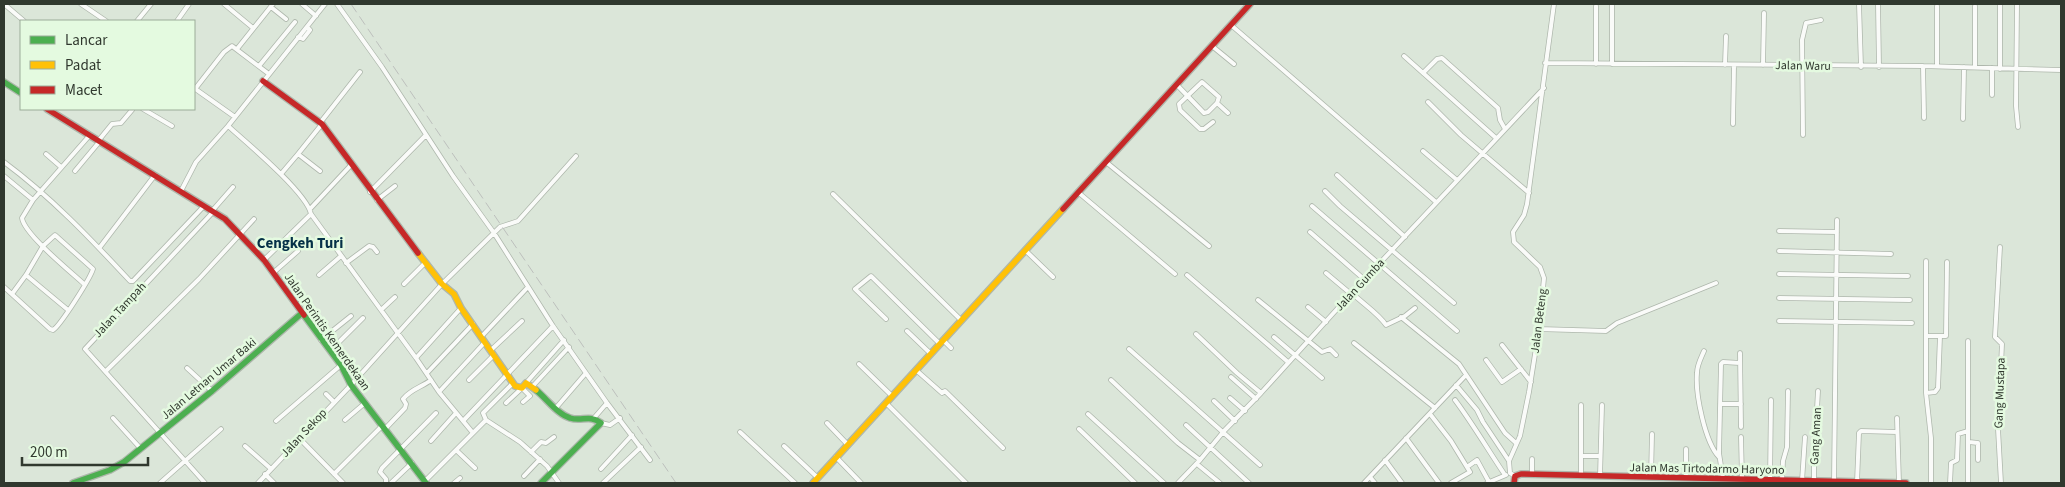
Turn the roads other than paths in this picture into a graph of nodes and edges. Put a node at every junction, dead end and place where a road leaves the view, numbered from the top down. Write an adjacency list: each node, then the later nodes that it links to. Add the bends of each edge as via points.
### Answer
1 (4, 4): 23 (street)
2 (81, 4): 24 (street)
3 (151, 4): 25 (street)
4 (189, 4): 26 (street)
5 (224, 4): 30 (street)
6 (302, 4): 21 (street)
7 (325, 4): 21 (street)
8 (337, 4): 82 (street)
9 (1250, 4): 29 (street)
10 (1554, 4): 36 (street, Jalan Beteng)
11 (1612, 4): 38 (street)
12 (1860, 4): 47 (street)
13 (1878, 4): 44 (street)
14 (2000, 4): 51 (street)
15 (2017, 4): 52 (street)
16 (272, 5): 22 (street); 30 (street)
17 (1596, 6): 37 (street)
18 (1937, 6): 46 (street)
19 (1975, 6): 49 (street)
20 (1764, 13): 41 (street)
21 (316, 16): 56 (street)
22 (286, 19)
23 (23, 20)
24 (105, 20)
25 (138, 20)
26 (177, 20)
27 (1821, 20): 43 (street, via 1805,24 1802,40)
28 (295, 22): 42 (street)
29 (1231, 25): 32 (street); 113 (street)
30 (253, 28): 33 (street)
31 (1726, 36): 39 (street)
32 (1212, 46): 35 (street); 59 (street)
33 (237, 49): 42 (street); 60 (street, via 230,47 224,52)
34 (1404, 56): 55 (street)
35 (1234, 64)
36 (1545, 64): 37 (street, Jalan Waru); 61 (street, Jalan Beteng)
37 (1596, 64): 38 (street, Jalan Waru)
38 (1612, 64): 39 (street, Jalan Waru)
39 (1725, 64): 40 (street, Jalan Waru)
40 (1734, 65): 41 (street, Jalan Waru); 76 (street)
41 (1763, 65): 43 (street, Jalan Waru)
42 (259, 66): 56 (street)
43 (1804, 66): 47 (street, Jalan Waru); 83 (street)
44 (1879, 66): 45 (street, Jalan Waru); 47 (street, Jalan Waru)
45 (1923, 66): 46 (street, Jalan Waru); 72 (street)
46 (1938, 66): 48 (street, Jalan Waru)
47 (1861, 67)
48 (1964, 67): 49 (street, Jalan Waru); 73 (street)
49 (1976, 67): 50 (street, Jalan Waru)
50 (1992, 68): 51 (street, Jalan Waru); 63 (street)
51 (2000, 69): 52 (street, Jalan Waru)
52 (2017, 70): 53 (street, Jalan Waru); 79 (street)
53 (2061, 70)
54 (360, 72): 75 (street)
55 (1423, 73): 80 (street, via 1442,58 1498,108); 84 (street)
56 (269, 74): 58 (street)
57 (4, 82): 62 (street)
58 (263, 82): 71 (street); 75 (street)
59 (1177, 85): 64 (street); 92 (street)
60 (195, 88): 71 (street)
61 (1544, 88): 80 (street, Jalan Gumba); 109 (street, Jalan Beteng)
62 (20, 92)
63 (1992, 95)
64 (1188, 96): 66 (street, via 1204,113); 66 (street, via 1202,82 1219,97); 74 (street, via 1179,104 1180,110 1200,129)
65 (1428, 102): 87 (street)
66 (1217, 103): 70 (street)
67 (49, 110): 81 (street, Jalan Perintis Kemerdekaan)
68 (132, 110): 85 (street, via 123,121 112,124)
69 (145, 110): 77 (street)
70 (1228, 113)
71 (235, 117): 78 (street)
72 (1924, 118)
73 (1963, 120)
74 (1213, 122)
75 (321, 123): 89 (street); 93 (street)
76 (1733, 124)
77 (172, 126)
78 (228, 126): 97 (street); 105 (street, via 196,162)
79 (2018, 127)
80 (1504, 129): 84 (street, Jalan Gumba)
81 (90, 135): 85 (street, Jalan Perintis Kemerdekaan); 94 (street)
82 (426, 135): 107 (street); 123 (street)
83 (1803, 135)
84 (1496, 138): 87 (street, Jalan Gumba)
85 (100, 141): 95 (street); 98 (street, Jalan Perintis Kemerdekaan)
86 (1423, 150): 101 (street)
87 (1482, 153): 101 (street, Jalan Gumba); 109 (street)
88 (46, 154): 94 (street)
89 (298, 154): 96 (street); 97 (street)
90 (576, 156): 123 (street, Jalan Sekop, via 518,221 502,226)
91 (4, 162): 104 (street)
92 (1106, 162): 108 (street); 127 (street)
93 (352, 164): 107 (street); 117 (street)
94 (61, 167): 104 (street)
95 (75, 170)
96 (320, 171)
97 (281, 174): 117 (street)
98 (155, 175): 105 (street, Jalan Perintis Kemerdekaan); 128 (street)
99 (1337, 175): 125 (street)
100 (4, 176): 111 (street)
101 (1457, 180): 113 (street, Jalan Gumba)
102 (395, 186): 112 (street)
103 (233, 187): 116 (street)
104 (40, 191): 111 (street); 128 (street)
105 (180, 191): 114 (street, Jalan Perintis Kemerdekaan)
106 (1326, 191): 132 (street)
107 (370, 192): 112 (street)
108 (1079, 193): 131 (street); 146 (street)
109 (1529, 193): 187 (street, Jalan Beteng, via 1524,215 1513,232 1513,238 1521,251 1543,272)
110 (833, 194): 179 (street)
111 (33, 200): 126 (street, via 22,221)
112 (377, 200): 142 (street)
113 (1436, 202): 125 (street, Jalan Gumba)
114 (204, 206): 116 (street, Jalan Perintis Kemerdekaan); 128 (street, via 133,281)
115 (1312, 206): 143 (street)
116 (213, 212): 124 (street, Jalan Perintis Kemerdekaan); 222 (street, Jalan Tampah, via 85,349)
117 (310, 212): 137 (street); 138 (street)
118 (254, 219): 124 (street)
119 (1837, 220): 122 (street)
120 (1779, 231): 122 (street)
121 (1310, 232): 154 (street)
122 (1837, 232): 135 (street)
123 (494, 233): 158 (street, Jalan Sekop); 160 (street)
124 (240, 234): 138 (street, Jalan Perintis Kemerdekaan); 222 (street)
125 (1405, 237): 132 (street, Jalan Gumba)
126 (43, 246): 149 (street); 156 (street); 156 (street, via 56,235 90,265 92,272)
127 (1209, 246)
128 (100, 247)
129 (2000, 247): 389 (street, Gang Mustapa, via 1995,337 2002,344 1998,429)
130 (298, 251): 144 (street)
131 (1026, 251): 153 (street); 179 (street)
132 (1392, 251): 143 (street, Jalan Gumba); 168 (street)
133 (1779, 251): 135 (street)
134 (377, 252): 141 (street, via 369,246)
135 (1837, 252): 136 (street); 148 (street)
136 (1891, 254)
137 (341, 256): 141 (street); 150 (street)
138 (264, 260): 144 (street, Jalan Perintis Kemerdekaan)
139 (1926, 261): 192 (street)
140 (1947, 262): 193 (street, via 1946,336)
141 (346, 263): 173 (street)
142 (425, 263): 157 (street); 158 (street)
143 (1379, 265): 154 (street, Jalan Gumba); 189 (street)
144 (273, 273): 174 (street, Jalan Perintis Kemerdekaan)
145 (1326, 273): 161 (street)
146 (1174, 274)
147 (1779, 274): 148 (street)
148 (1836, 274): 152 (street); 165 (street)
149 (26, 275): 162 (street); 172 (street)
150 (319, 275)
151 (1187, 275): 215 (street)
152 (1908, 276)
153 (1053, 277)
154 (1365, 280): 161 (street, Jalan Gumba)
155 (1716, 282): 187 (street, via 1606,331)
156 (84, 284): 172 (street)
157 (404, 284)
158 (442, 284): 170 (street, via 454,294); 190 (street, Jalan Sekop)
159 (4, 287): 162 (street)
160 (528, 287): 186 (street); 195 (street, via 506,308)
161 (1352, 293): 176 (street, via 1386,324); 183 (street, Jalan Gumba)
162 (12, 294): 172 (street, via 51,330 57,327)
163 (395, 298): 173 (street)
164 (1778, 298): 165 (street)
165 (1836, 298): 167 (street); 182 (street)
166 (1258, 300): 198 (street)
167 (1910, 300)
168 (1454, 303)
169 (1308, 307): 183 (street)
170 (461, 308): 185 (street); 213 (street)
171 (1415, 308): 176 (street)
172 (68, 310)
173 (381, 310): 190 (street)
174 (302, 313): 196 (street, Jalan Perintis Kemerdekaan); 237 (street, Jalan Letnan Umar Baki)
175 (351, 316): 196 (street)
176 (1401, 317): 226 (street, via 1459,364)
177 (363, 318): 206 (street)
178 (886, 319): 200 (street, via 855,289 871,276)
179 (961, 320): 200 (street)
180 (522, 321): 208 (street)
181 (1779, 321): 182 (street)
182 (1836, 321): 184 (street); 351 (street)
183 (1326, 322): 198 (street, Jalan Gumba)
184 (1912, 323)
185 (473, 324): 195 (street); 223 (street)
186 (553, 326): 197 (street); 225 (street)
187 (1539, 329): 233 (street, Jalan Beteng)
188 (907, 331): 210 (street)
189 (1457, 331)
190 (398, 334): 213 (street); 234 (street, Jalan Sekop)
191 (1196, 334): 243 (street)
192 (1926, 336): 193 (street); 241 (street)
193 (1940, 336): 241 (street, via 1938,388 1936,392)
194 (1274, 337): 211 (street)
195 (484, 339): 208 (street); 240 (street)
196 (322, 340): 206 (street, Jalan Perintis Kemerdekaan)
197 (564, 340): 203 (street); 236 (street)
198 (1308, 341): 211 (street, Jalan Gumba); 212 (street, via 1322,352 1330,349)
199 (1968, 341): 284 (street)
200 (942, 342): 204 (street); 210 (street)
201 (1354, 343): 260 (street)
202 (1502, 345): 220 (street)
203 (569, 347): 224 (street); 236 (street)
204 (951, 348)
205 (1129, 349): 283 (street)
206 (330, 351): 218 (street, Jalan Perintis Kemerdekaan)
207 (1704, 351): 315 (street, via 1698,362 1696,382 1712,450)
208 (492, 352): 225 (street); 230 (street)
209 (1740, 353): 216 (street)
210 (931, 354): 221 (street)
211 (1295, 355): 215 (street, Jalan Gumba); 228 (street)
212 (1336, 355)
213 (416, 358): 223 (street)
214 (1486, 360): 220 (street, via 1502,382)
215 (1288, 362): 243 (street, Jalan Gumba)
216 (1740, 363): 256 (street, via 1721,363); 257 (street)
217 (859, 364): 244 (street)
218 (341, 365): 234 (street, Jalan Perintis Kemerdekaan); 274 (street)
219 (187, 368): 237 (street)
220 (1521, 369): 233 (street)
221 (916, 370): 244 (street); 304 (street, via 942,393 945,391)
222 (106, 372): 287 (street, Jalan Tampah)
223 (427, 373): 229 (street)
224 (586, 373): 254 (street); 261 (street)
225 (507, 374): 232 (street); 275 (street)
226 (1466, 375): 235 (street); 298 (street)
227 (1231, 377): 246 (street)
228 (1322, 378)
229 (431, 380): 240 (street); 280 (street, via 406,395 403,399 405,408)
230 (469, 380)
231 (1110, 380): 321 (street)
232 (513, 382): 236 (street, via 517,387); 272 (street, via 483,413)
233 (1531, 382): 298 (street, Jalan Beteng)
234 (351, 385): 250 (street, Jalan Sekop); 252 (street, Jalan Perintis Kemerdekaan)
235 (1456, 385): 260 (street); 319 (street, via 1477,410)
236 (527, 386): 251 (street, via 530,396); 253 (street); 261 (street)
237 (212, 391): 287 (street, Jalan Letnan Umar Baki)
238 (1788, 391): 347 (street)
239 (1818, 391): 349 (street, Gang Aman)
240 (438, 392): 264 (street)
241 (1926, 393): 386 (street)
242 (326, 394): 250 (street)
243 (1261, 394): 246 (street, Jalan Gumba)
244 (892, 396): 255 (street)
245 (1230, 398): 262 (street)
246 (1256, 398): 262 (street, Jalan Gumba)
247 (1455, 400): 333 (street)
248 (1771, 400): 345 (street)
249 (1214, 401): 273 (street)
250 (334, 402): 295 (street, Jalan Sekop)
251 (523, 402)
252 (365, 403): 271 (street); 280 (street, Jalan Perintis Kemerdekaan)
253 (506, 403)
254 (607, 403): 268 (street); 269 (street)
255 (886, 403): 299 (street); 369 (street)
256 (1720, 404): 257 (street); 315 (street)
257 (1741, 404): 279 (street)
258 (1581, 405): 310 (street)
259 (1602, 405): 311 (street)
260 (1436, 408): 266 (street)
261 (555, 409): 268 (street, via 572,419)
262 (1244, 411): 273 (street, Jalan Gumba)
263 (436, 413): 306 (street)
264 (456, 413): 275 (street); 296 (street)
265 (1088, 414): 371 (street)
266 (1430, 414): 294 (street); 324 (street)
267 (113, 418): 305 (street)
268 (594, 418): 276 (street)
269 (620, 418): 276 (street, via 610,425); 289 (street)
270 (1897, 418): 286 (street)
271 (345, 420)
272 (486, 420): 288 (street); 309 (street)
273 (1235, 420): 283 (street, Jalan Gumba)
274 (276, 421)
275 (463, 421): 288 (street)
276 (601, 423): 328 (street)
277 (828, 423): 299 (street)
278 (1186, 425): 302 (street)
279 (1741, 427)
280 (384, 428): 306 (street, Jalan Perintis Kemerdekaan); 330 (street)
281 (221, 429): 320 (street)
282 (1079, 429): 370 (street)
283 (1224, 431): 302 (street, Jalan Gumba); 323 (street)
284 (1968, 431): 297 (street); 387 (street, via 1958,434 1957,460 1951,463)
285 (740, 432): 366 (street)
286 (1897, 432): 352 (street, via 1859,433); 384 (street)
287 (161, 433): 305 (street, Jalan Letnan Umar Baki); 320 (street, Jalan Tampah)
288 (473, 433): 308 (street)
289 (632, 434): 303 (street); 327 (street)
290 (1652, 434): 340 (street)
291 (1741, 437): 342 (street)
292 (1804, 437): 348 (street)
293 (554, 438): 309 (street, via 541,442)
294 (1406, 438): 317 (street); 378 (street)
295 (300, 439): 325 (street, Jalan Sekop); 330 (street)
296 (431, 441)
297 (1969, 442): 318 (street, via 1978,442); 388 (street)
298 (1516, 444): 319 (street, Jalan Beteng)
299 (848, 445): 312 (street)
300 (245, 446): 325 (street)
301 (784, 446): 338 (street)
302 (1211, 446): 321 (street, Jalan Gumba); 374 (street)
303 (641, 447): 316 (street); 365 (street)
304 (1003, 448)
305 (141, 449): 353 (street, Jalan Letnan Umar Baki, via 110,470)
306 (401, 449): 322 (street, Jalan Perintis Kemerdekaan); 359 (street, via 380,472)
307 (1686, 449): 344 (street)
308 (456, 450): 326 (street); 361 (street)
309 (531, 452): 313 (street)
310 (1582, 456): 311 (street); 335 (street)
311 (1600, 456): 339 (street)
312 (836, 458): 338 (street); 368 (street)
313 (540, 459): 328 (street); 334 (street)
314 (1532, 459): 332 (street)
315 (1720, 459): 341 (street)
316 (650, 460)
317 (1385, 460): 336 (street); 377 (street)
318 (1978, 460)
319 (1509, 461): 331 (street, Jalan Beteng)
320 (187, 462): 354 (street); 355 (street, Jalan Tampah)
321 (1198, 462): 372 (street, Jalan Gumba); 373 (street)
322 (412, 463): 360 (street); 361 (street, Jalan Perintis Kemerdekaan)
323 (1260, 465)
324 (1468, 467): 379 (street, via 1470,472); 380 (street, via 1477,460)
325 (270, 468): 329 (street, Jalan Sekop)
326 (475, 468)
327 (601, 469)
328 (551, 473): 363 (street); 364 (street)
329 (265, 474): 356 (street, Jalan Sekop); 357 (street)
330 (334, 474): 358 (street)
331 (1513, 474): 332 (street, Jalan Mas Tirtodarmo Haryono); 333 (street); 381 (street)
332 (1532, 474): 335 (street, Jalan Mas Tirtodarmo Haryono)
333 (1505, 475): 380 (street)
334 (524, 476)
335 (1584, 476): 339 (street, Jalan Mas Tirtodarmo Haryono); 382 (street)
336 (1370, 477): 375 (street); 376 (street)
337 (460, 478): 362 (street)
338 (818, 478): 367 (street)
339 (1598, 478): 343 (street, Jalan Mas Tirtodarmo Haryono)
340 (1654, 479): 343 (street, Jalan Mas Tirtodarmo Haryono); 344 (street, Jalan Mas Tirtodarmo Haryono)
341 (1723, 479): 342 (street, Jalan Mas Tirtodarmo Haryono); 346 (street, Jalan Mas Tirtodarmo Haryono)
342 (1742, 479): 350 (street, Jalan Mas Tirtodarmo Haryono)
343 (1638, 480)
344 (1682, 480): 346 (street, Jalan Mas Tirtodarmo Haryono)
345 (1770, 480): 347 (street, Jalan Mas Tirtodarmo Haryono); 350 (street, Jalan Mas Tirtodarmo Haryono)
346 (1708, 481)
347 (1783, 481): 348 (street, Jalan Mas Tirtodarmo Haryono)
348 (1802, 481): 349 (street, Jalan Mas Tirtodarmo Haryono)
349 (1814, 481): 351 (street, Jalan Mas Tirtodarmo Haryono)
350 (1761, 482)
351 (1830, 482): 352 (street, Jalan Mas Tirtodarmo Haryono)
352 (1857, 482): 383 (street, Jalan Mas Tirtodarmo Haryono)
353 (73, 483)
354 (160, 483)
355 (206, 483)
356 (258, 483)
357 (274, 483)
358 (343, 483)
359 (386, 483)
360 (391, 483)
361 (425, 483)
362 (454, 483)
363 (541, 483)
364 (559, 483)
365 (603, 483)
366 (795, 483)
367 (813, 483)
368 (861, 483)
369 (966, 483)
370 (1135, 483)
371 (1164, 483)
372 (1178, 483)
373 (1220, 483)
374 (1249, 483)
375 (1364, 483)
376 (1375, 483)
377 (1402, 483)
378 (1439, 483)
379 (1451, 483)
380 (1488, 483)
381 (1514, 483)
382 (1586, 483)
383 (1880, 483): 384 (street, Jalan Mas Tirtodarmo Haryono)
384 (1899, 483): 385 (street, Jalan Mas Tirtodarmo Haryono)
385 (1906, 483)
386 (1931, 483)
387 (1950, 483)
388 (1968, 483)
389 (2001, 483)

